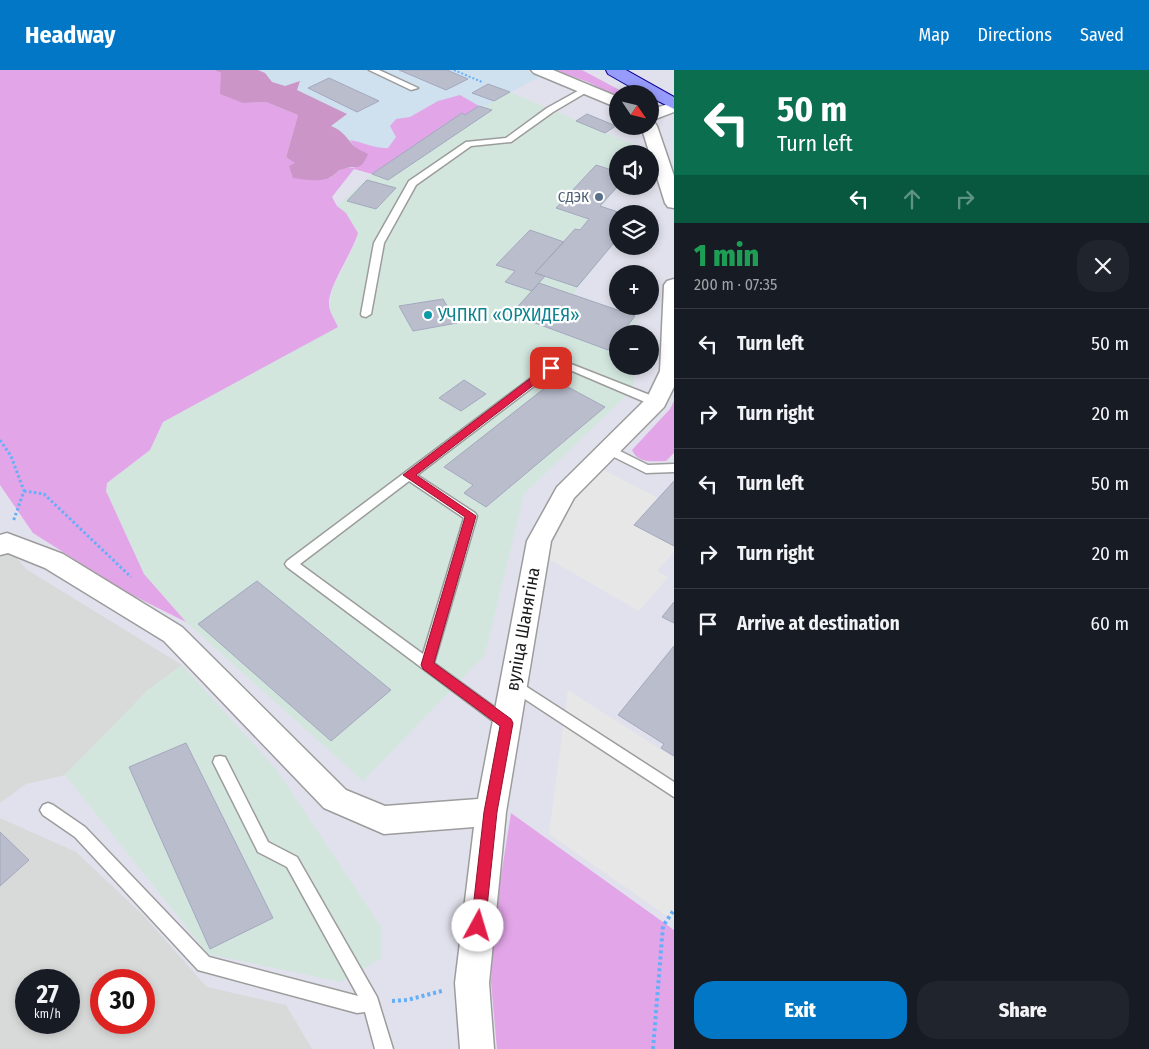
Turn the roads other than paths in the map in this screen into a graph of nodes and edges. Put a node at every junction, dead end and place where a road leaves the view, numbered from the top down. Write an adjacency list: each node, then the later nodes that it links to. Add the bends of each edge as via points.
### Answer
1 (373, 70): 6 (lane)
2 (539, 70): 7 (street)
3 (614, 70): 9 (main road)
4 (645, 70): 5 (main road)
5 (674, 87)
6 (414, 88)
7 (588, 89): 8 (street); 14 (lane, via 550,110 508,140 469,144 412,183 379,243)
8 (609, 99)
9 (674, 105): 10 (street)
10 (659, 112)
11 (653, 135): 12 (street)
12 (674, 203)
13 (674, 285): 15 (street, вуліца Шанягіна, via 671,371)
14 (366, 314)
15 (656, 402): 16 (street, вуліца Шанягіна); 18 (lane, via 571,367 551,368)
16 (608, 449): 17 (lane, via 646,469); 21 (street, вуліца Шанягіна, via 565,493 539,541)
17 (674, 468)
18 (408, 475): 20 (lane, via 471,516); 20 (lane, via 291,564)
19 (3, 544): 26 (street, via 54,561 173,634 335,799 384,820)
20 (427, 665): 22 (lane)
21 (513, 684): 22 (street, вуліца Шанягіна); 24 (lane)
22 (506, 723): 26 (street, вуліца Шанягіна)
23 (220, 762): 27 (lane, via 264,847 292,862)
24 (674, 790)
25 (48, 810): 27 (lane, via 80,832 204,964 357,1005)
26 (491, 812): 29 (street, вуліца Шанягіна, via 472,983)
27 (371, 1003): 28 (lane)
28 (384, 1049)
29 (477, 1049)

